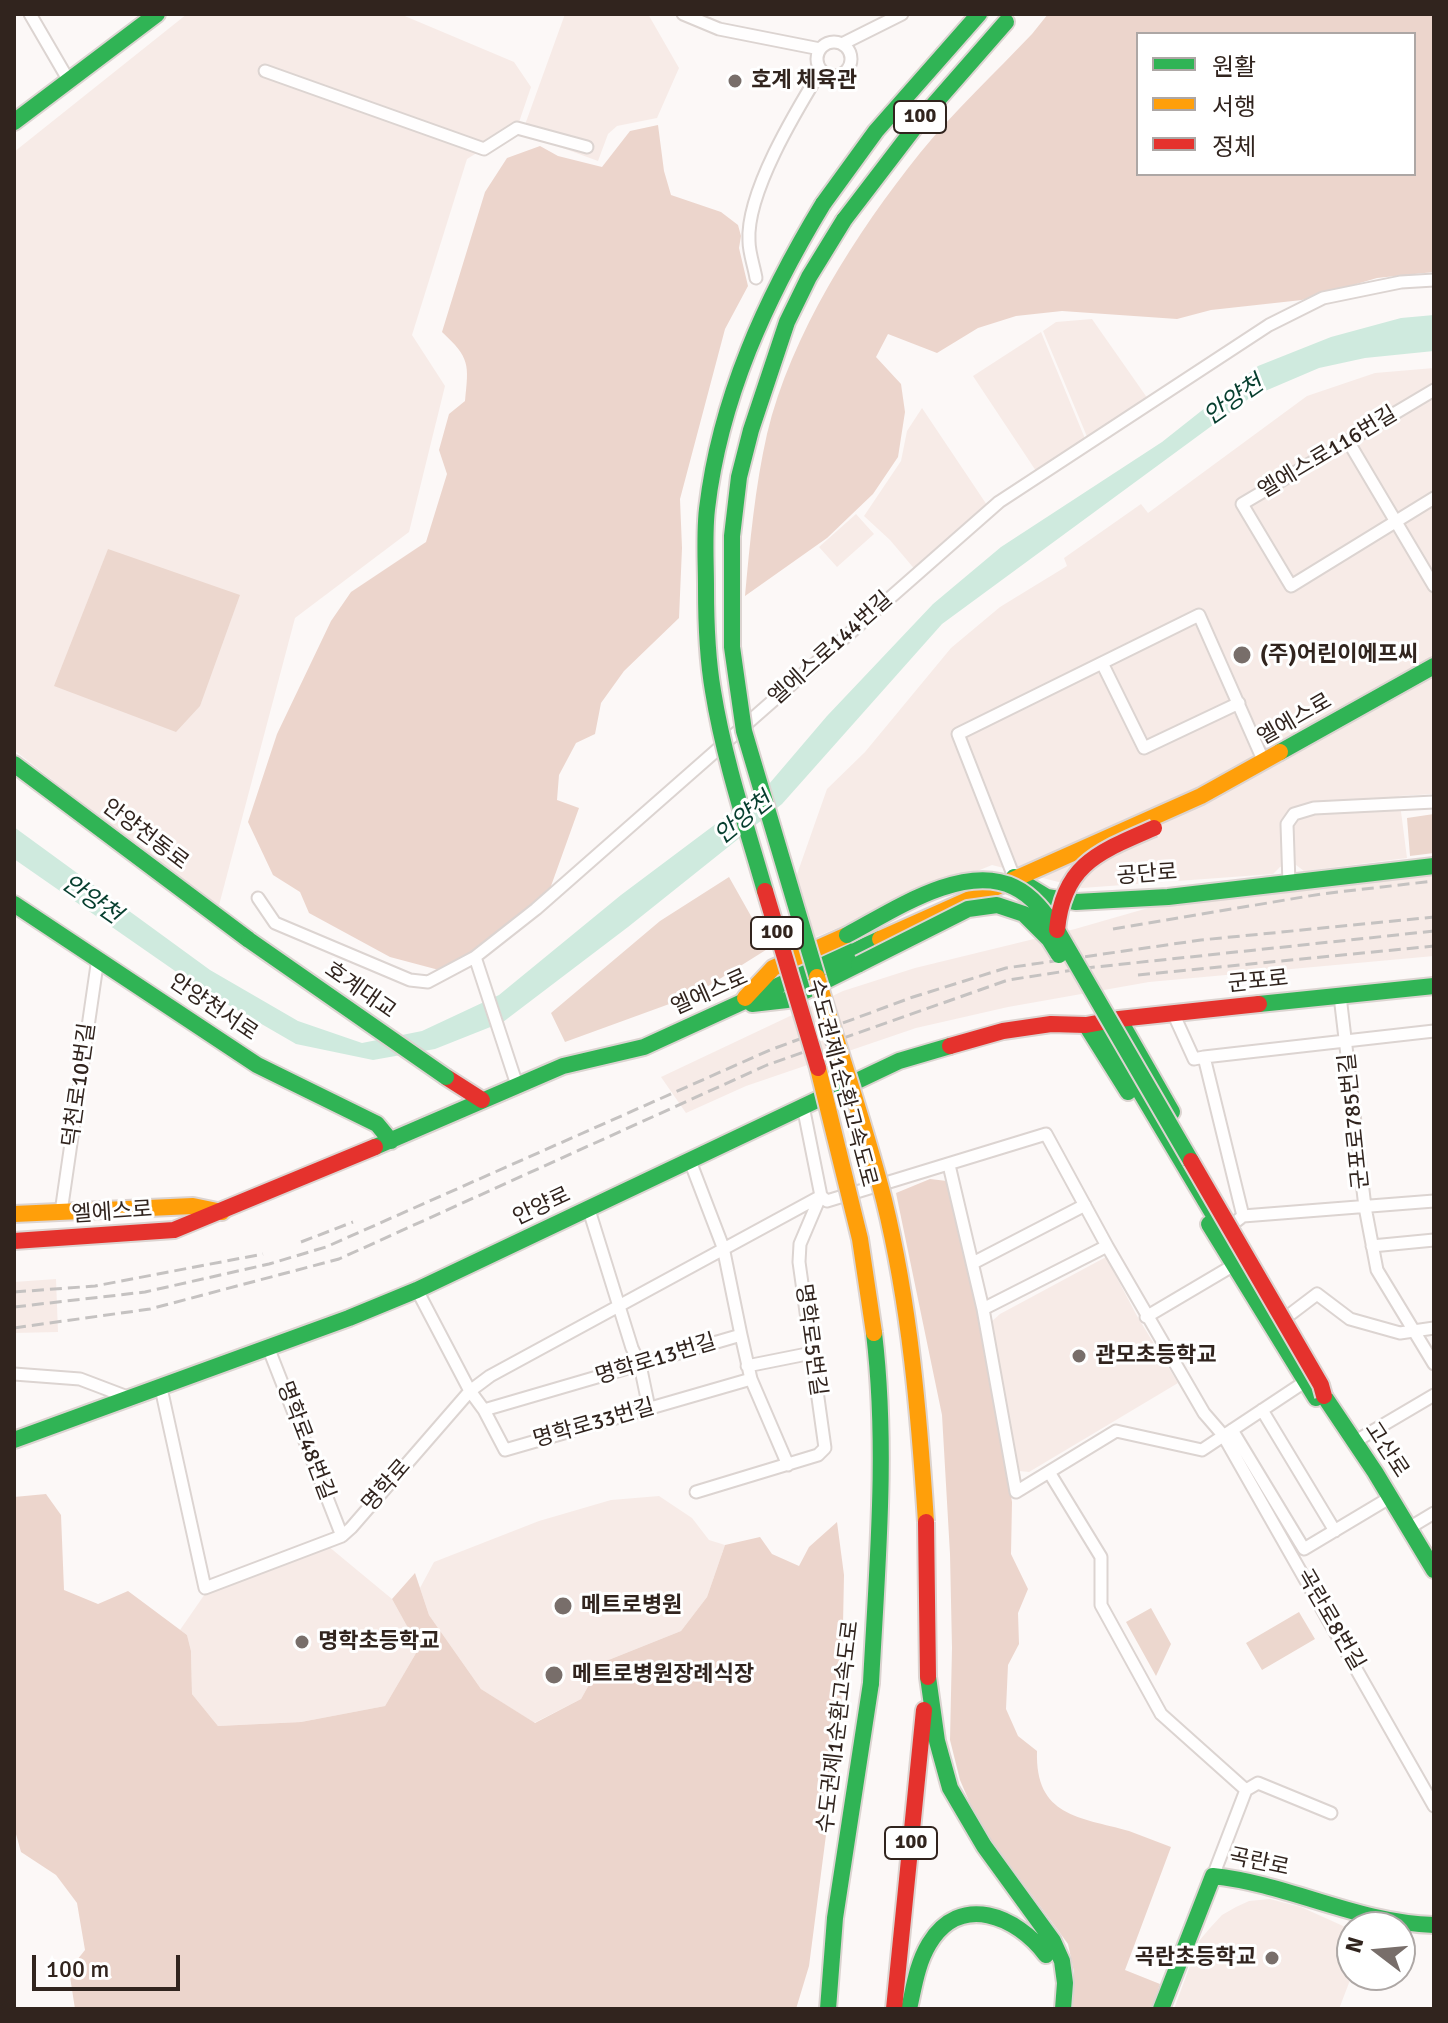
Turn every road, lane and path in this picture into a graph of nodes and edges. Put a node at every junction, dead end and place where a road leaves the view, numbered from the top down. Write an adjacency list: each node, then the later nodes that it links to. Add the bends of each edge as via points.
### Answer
1 (30, 14): 11 (street)
2 (157, 14): 11 (main road)
3 (683, 14): 8 (street, via 719,29)
4 (902, 14): 7 (street)
5 (979, 14): 110 (main road, 수도권제1순환고속도로 / 100, bridge, via 876,131 823,204 764,309 728,413 707,509 708,661 726,756 837,1135 869,1293 879,1409 879,1538 871,1683)
6 (1006, 22): 105 (main road, 수도권제1순환고속도로 / 100, bridge, via 882,165 809,277 787,322 751,430 732,536 732,647 744,731 856,1100 884,1201 904,1303 917,1391 927,1533)
7 (842, 44): 8 (street, via 830,42); 9 (street, via 849,52 848,68 835,76)
8 (820, 49): 9 (street)
9 (821, 70): 14 (street, via 795,112 754,207 748,240)
10 (265, 71): 13 (street, via 484,149 517,128)
11 (69, 81): 12 (main road)
12 (14, 122)
13 (587, 147)
14 (756, 278)
15 (1434, 280): 36 (street, 엘에스로144번길, via 1323,298 1269,325 999,502)
16 (1434, 390): 17 (street, 엘에스로116번길)
17 (1348, 441): 19 (street); 19 (street, 엘에스로116번길, via 1242,504 1291,586)
18 (1434, 498): 19 (street, 엘에스로116번길)
19 (1395, 522): 20 (street)
20 (1434, 586)
21 (1102, 663): 23 (street, via 1144,748); 23 (street, via 1199,615); 29 (street, via 958,734)
22 (1434, 666): 24 (main road, 엘에스로)
23 (1239, 703): 24 (street)
24 (1264, 762): 26 (main road, 엘에스로)
25 (14, 764): 34 (main road, 안양천동로)
26 (1201, 796): 29 (main road, 엘에스로); 33 (main road, bridge, via 1154,828 1092,857 1075,873 1060,900)
27 (1434, 802): 30 (street, via 1314,808 1294,814 1287,824)
28 (1434, 866): 30 (main road, 공단로)
29 (1014, 877): 30 (main road, 공단로, via 1047,897 1076,902); 39 (main road, 엘에스로)
30 (1289, 884)
31 (258, 898): 36 (street, 엘에스로144번길, via 275,923 410,980 428,982)
32 (14, 904): 35 (main road, 안양천서로)
33 (1057, 930): 39 (main road, bridge, via 1033,900 1010,885 980,878 950,883 773,968); 87 (main road, bridge)
34 (249, 940): 47 (main road, 호계대교, bridge)
35 (98, 958): 49 (main road, 안양천서로, via 257,1065 377,1124); 57 (street, 덕천로10번길)
36 (476, 962): 46 (street)
37 (1434, 986): 38 (main road, 군포로)
38 (1340, 996): 40 (main road, 군포로); 44 (street, 군포로785번길)
39 (739, 1005): 46 (main road, 엘에스로, via 644,1047 563,1066); 87 (main road, bridge, via 787,1000 968,909 997,905 1024,914 1049,939)
40 (1173, 1013): 41 (main road, 군포로); 45 (street, via 1194,1059)
41 (1119, 1019): 42 (main road, 군포로); 60 (main road)
42 (1086, 1025): 48 (main road, 안양로, via 1003,1031 899,1061); 67 (main road)
43 (1434, 1031): 44 (street)
44 (1346, 1039): 45 (street); 55 (street, 군포로785번길)
45 (1204, 1057): 60 (street)
46 (517, 1085): 47 (main road, 엘에스로)
47 (482, 1100): 49 (main road, 엘에스로)
48 (803, 1106): 50 (main road, 안양로); 52 (street)
49 (391, 1141): 58 (main road, 엘에스로)
50 (690, 1161): 56 (main road, 안양로); 65 (street)
51 (949, 1165): 52 (street, via 827,1201); 54 (street, 곡란로8번길, via 1046,1134); 66 (street)
52 (821, 1196): 65 (street, 명학로); 77 (street, 명학로5번길, via 800,1244)
53 (1434, 1201): 55 (street)
54 (1085, 1205): 63 (street, 곡란로8번길); 66 (street)
55 (1365, 1207): 60 (street); 64 (street, 군포로785번길)
56 (589, 1210): 68 (main road, 안양로); 69 (street)
57 (61, 1212): 58 (main road, via 193,1206); 59 (main road)
58 (222, 1212): 62 (main road, 엘에스로, via 174,1230)
59 (14, 1214)
60 (1239, 1220): 71 (main road)
61 (1434, 1240): 64 (street)
62 (14, 1241)
63 (1107, 1246): 70 (street); 72 (street, 곡란로8번길)
64 (1372, 1246): 74 (street, 군포로785번길, via 1377,1270)
65 (723, 1247): 69 (street, 명학로); 75 (street, 명학로13번길)
66 (973, 1263): 70 (street)
67 (1234, 1265): 72 (street); 83 (main road)
68 (417, 1290): 76 (main road, 안양로); 85 (street, 명학로33번길)
69 (620, 1304): 79 (street); 85 (street, 명학로)
70 (983, 1309): 96 (street, via 1016,1492)
71 (1288, 1316): 74 (street, via 1317,1294 1350,1319 1400,1333); 93 (main road)
72 (1146, 1317): 92 (street, 곡란로8번길, via 1204,1413)
73 (1434, 1328): 74 (street)
74 (1411, 1329): 78 (street, 군포로785번길)
75 (741, 1335): 79 (street, 명학로13번길); 80 (street)
76 (268, 1347): 84 (main road, 안양로); 103 (street, 명학로48번길)
77 (812, 1353): 80 (street); 95 (street, 명학로5번길, via 825,1448)
78 (1434, 1364)
79 (640, 1365): 89 (street); 90 (street, 명학로13번길)
80 (747, 1366): 82 (street)
81 (14, 1374): 88 (street, via 80,1379)
82 (751, 1379): 89 (street, 명학로33번길); 95 (street)
83 (1306, 1381): 91 (street); 97 (main road, via 1348,1451)
84 (161, 1388): 88 (main road, 안양로); 103 (street, 명학로, via 205,1588)
85 (470, 1391): 90 (street, 명학로33번길); 103 (street, 명학로)
86 (1434, 1395): 93 (street)
87 (1324, 1396): 97 (main road, 고산로)
88 (131, 1398): 94 (main road, 안양로)
89 (649, 1408): 90 (street, 명학로33번길, via 505,1450)
90 (484, 1410)
91 (1262, 1410): 92 (street); 102 (street)
92 (1228, 1433): 96 (street, via 1202,1450 1116,1431); 102 (street, via 1304,1549); 107 (street, 곡란로8번길)
93 (1361, 1438): 97 (main road)
94 (14, 1440)
95 (788, 1465): 98 (street, 명학로5번길)
96 (1049, 1472): 106 (street, via 1101,1557 1101,1605 1161,1714)
97 (1375, 1472): 99 (main road, 고산로)
98 (696, 1492)
99 (1391, 1497): 101 (main road, 고산로); 102 (street)
100 (1434, 1513): 101 (street)
101 (1409, 1528): 104 (main road, 고산로)
102 (1335, 1531)
103 (342, 1536)
104 (1434, 1570)
105 (928, 1677): 114 (main road, 수도권제1순환고속도로 / 100); 117 (main road, via 950,1788 984,1846 1053,1941 1062,1961)
106 (1246, 1790): 108 (street, via 1258,1783); 109 (street)
107 (1434, 1806)
108 (1331, 1813)
109 (1213, 1876): 111 (main road, 곡란로, via 1264,1883 1382,1921); 118 (main road, 곡란로)
110 (835, 1918): 112 (main road); 113 (main road, 수도권제1순환고속도로 / 100)
111 (1434, 1925)
112 (816, 2009)
113 (828, 2009)
114 (894, 2009)
115 (909, 2009): 116 (main road, via 922,1957 936,1934 967,1915 985,1913 1034,1936 1053,1980)
116 (1050, 2009)
117 (1063, 2009)
118 (1161, 2009)

